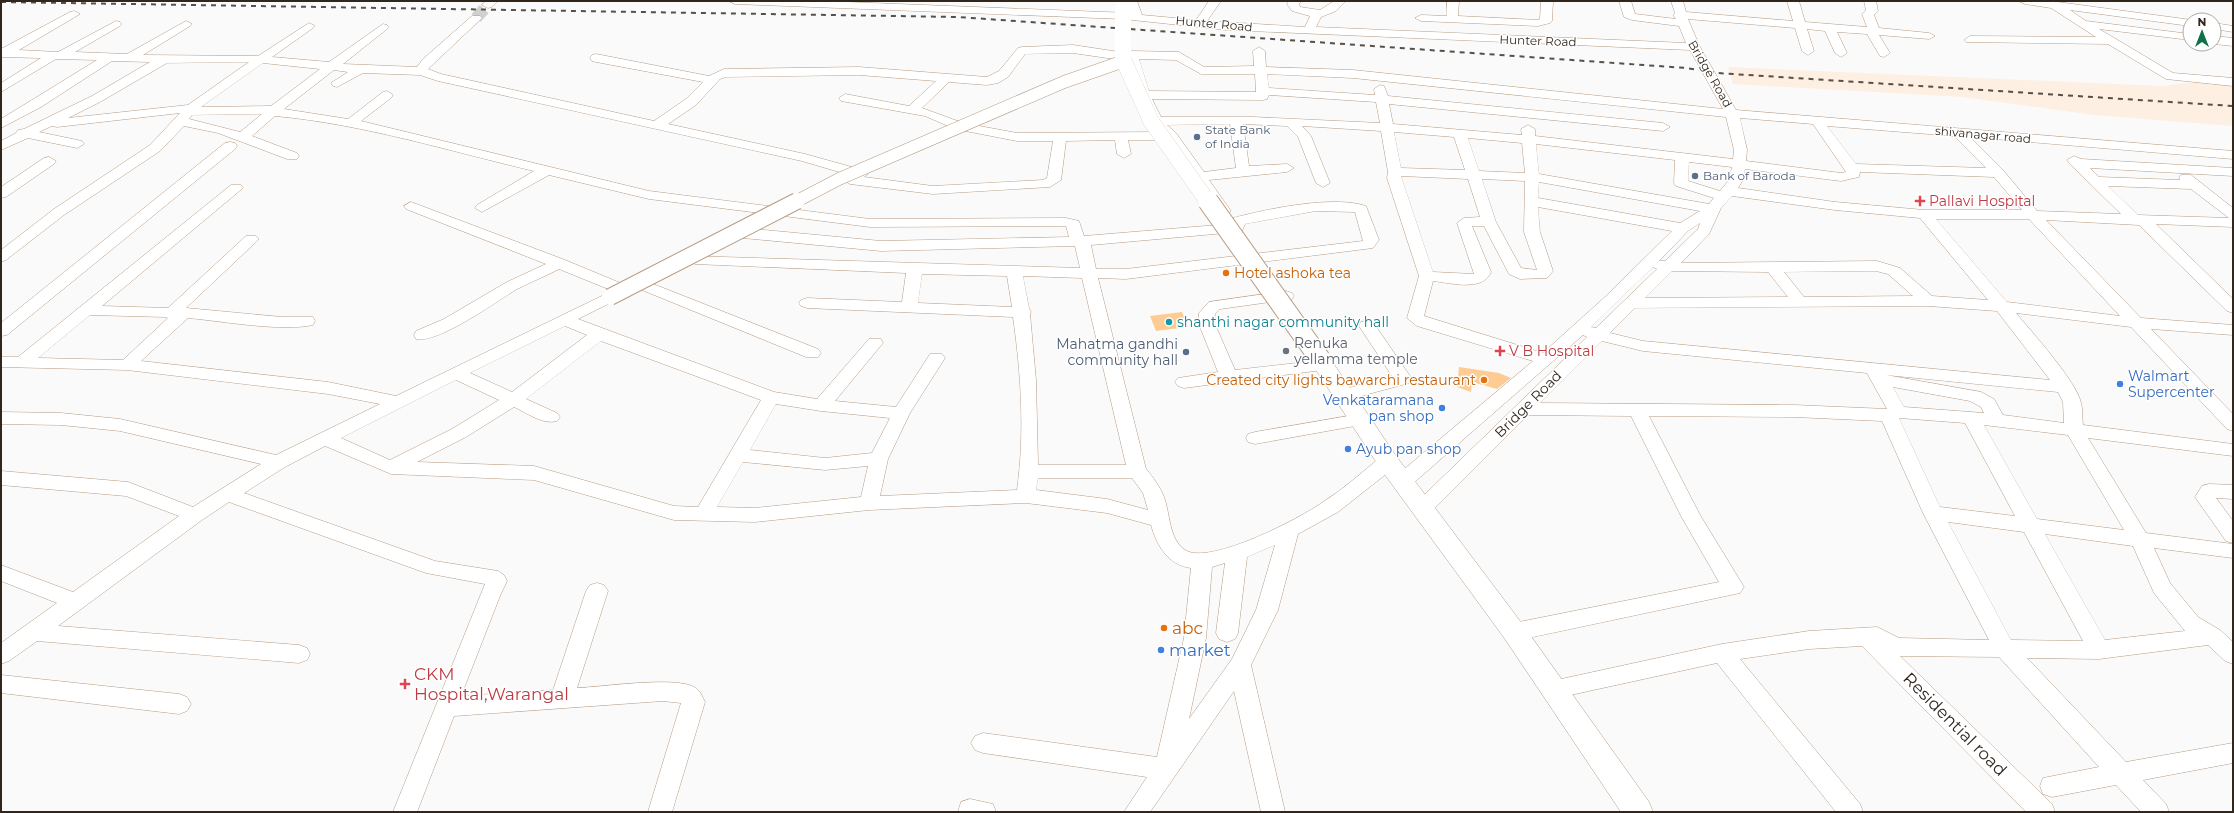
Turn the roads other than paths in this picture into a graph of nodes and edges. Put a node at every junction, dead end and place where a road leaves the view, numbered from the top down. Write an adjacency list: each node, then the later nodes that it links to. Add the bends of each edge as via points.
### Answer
1 (735, 1): 15 (street, Hunter Road)
2 (1120, 1): 54 (highway, bridge)
3 (1131, 1): 18 (street)
4 (1214, 1): 24 (street)
5 (1295, 1): 17 (street, via 1293,4 1296,9)
6 (1340, 1): 17 (street, via 1333,9)
7 (1454, 1): 21 (street)
8 (1547, 1): 21 (street, via 1546,20 1538,23)
9 (1625, 1): 22 (street, via 1628,15 1632,17)
10 (1677, 1): 22 (street, Bridge Road)
11 (1793, 1): 29 (street)
12 (1870, 1): 35 (street, via 1872,11 1868,14)
13 (2025, 1): 14 (street)
14 (2054, 5): 23 (street); 25 (street)
15 (1027, 6): 18 (street, Hunter Road)
16 (74, 14): 47 (street)
17 (1316, 14): 34 (street)
18 (1136, 17): 24 (street, Hunter Road)
19 (476, 18): 59 (street, via 427,62)
20 (1421, 18): 21 (street)
21 (1452, 19)
22 (1681, 19): 29 (street); 42 (street, Bridge Road)
23 (2182, 22)
24 (1200, 23): 34 (street, Hunter Road)
25 (2081, 23): 37 (street); 39 (street)
26 (116, 24): 48 (street)
27 (186, 24): 50 (street)
28 (310, 26): 53 (street)
29 (1799, 26): 32 (street); 43 (street)
30 (383, 27): 55 (street)
31 (2222, 27): 33 (street)
32 (1829, 28): 35 (street); 45 (street)
33 (2233, 29)
34 (1309, 31): 42 (street, Hunter Road)
35 (1873, 32): 36 (street); 46 (street)
36 (1929, 36)
37 (2182, 36)
38 (1970, 40): 39 (street)
39 (2110, 41): 63 (street, via 2170,76)
40 (2222, 41): 41 (street)
41 (2233, 42)
42 (1693, 47): 77 (street, Bridge Road)
43 (1808, 51)
44 (1259, 52): 57 (street)
45 (1841, 53)
46 (1884, 53)
47 (2, 54): 48 (street)
48 (58, 55): 49 (street); 65 (street)
49 (110, 57): 50 (street); 72 (street)
50 (130, 57): 51 (street)
51 (164, 58): 53 (street); 87 (street, via 102,95)
52 (596, 58): 62 (street)
53 (263, 59): 55 (street); 78 (street)
54 (1131, 62): 57 (street, shivanagar road, via 1179,56 1201,70); 60 (street, via 1128,57 1073,49 1022,51 1012,65 995,80); 68 (street); 92 (street); 160 (street, bridge, via 1064,82 839,179); 193 (highway, bridge, via 1151,121)
55 (329, 67): 56 (street); 73 (street)
56 (361, 70): 58 (street); 64 (street)
57 (1260, 70): 61 (street, shivanagar road); 66 (street)
58 (397, 71): 59 (street); 85 (street, via 382,91)
59 (421, 71): 88 (street, via 438,77)
60 (947, 76): 62 (street, via 835,70 724,73); 74 (street)
61 (1377, 77): 67 (street, shivanagar road); 70 (street)
62 (713, 80): 88 (street, via 691,102)
63 (2233, 82)
64 (337, 83)
65 (1, 88)
66 (1263, 93): 68 (street); 70 (street); 82 (street)
67 (1520, 93): 71 (street, shivanagar road); 76 (street)
68 (1144, 95): 80 (street)
69 (845, 98): 74 (street)
70 (1382, 99): 76 (street); 89 (street)
71 (1586, 100): 77 (street, shivanagar road); 79 (street)
72 (24, 111): 75 (street); 86 (street)
73 (274, 111): 78 (street); 85 (street); 98 (street)
74 (911, 111): 92 (street, via 928,113 948,123)
75 (1, 113)
76 (1526, 114): 79 (street); 100 (street)
77 (1733, 114): 84 (street, shivanagar road); 112 (street, Bridge Road, via 1741,145)
78 (180, 120): 87 (street); 98 (street, via 199,123); 147 (street, via 154,148 59,212)
79 (1590, 120): 90 (street); 105 (street)
80 (1156, 121): 81 (street); 97 (street)
81 (1236, 121): 82 (street); 117 (street)
82 (1265, 121): 83 (street)
83 (1291, 122): 89 (street); 126 (street, via 1304,136)
84 (1818, 122): 93 (street, shivanagar road); 114 (street)
85 (351, 123): 116 (street)
86 (1, 124)
87 (44, 125): 94 (street)
88 (657, 125): 122 (street, via 805,158)
89 (1386, 127): 95 (street); 118 (street)
90 (1663, 127)
91 (1, 128): 94 (street)
92 (968, 128): 99 (street, via 1017,137); 122 (street)
93 (1958, 133): 101 (street, shivanagar road); 120 (street)
94 (27, 134): 102 (street); 103 (street)
95 (1460, 134): 100 (street); 121 (street)
96 (1121, 136): 97 (street); 99 (street); 106 (street)
97 (1171, 136): 123 (street)
98 (242, 137): 108 (street)
99 (1060, 137): 122 (street, via 1054,180 1045,184 933,190)
100 (1530, 140): 105 (street); 124 (street)
101 (2056, 141): 107 (street, shivanagar road); 111 (street)
102 (77, 144)
103 (1, 146)
104 (230, 146): 180 (street)
105 (1595, 147): 109 (street)
106 (1124, 154)
107 (2233, 155)
108 (292, 156)
109 (1682, 157): 112 (street); 130 (street, via 1681,183)
110 (49, 161): 129 (street)
111 (2077, 163): 115 (street); 125 (street)
112 (1739, 164): 114 (street, via 1841,177 1854,174); 130 (street, Bridge Road, via 1738,176)
113 (1287, 168): 117 (street)
114 (1852, 168): 120 (street)
115 (2172, 168): 119 (street); 127 (street)
116 (547, 170): 133 (street); 135 (street, via 649,195)
117 (1243, 171): 123 (street)
118 (1395, 172): 121 (street); 157 (street, via 1394,178)
119 (2233, 172)
120 (1998, 173): 137 (street)
121 (1474, 174): 124 (street); 140 (street)
122 (856, 177): 135 (street)
123 (1200, 177): 142 (street)
124 (1532, 177): 131 (street); 134 (street)
125 (2095, 180): 127 (street); 139 (street)
126 (1323, 183)
127 (2196, 185): 138 (street)
128 (236, 188): 171 (street)
129 (1, 194)
130 (1727, 194): 134 (street, Bridge Road); 136 (street)
131 (1531, 201): 140 (street, via 1532,232 1545,271 1541,274 1520,274 1515,271); 143 (street)
132 (411, 206): 150 (street)
133 (482, 208)
134 (1712, 210): 143 (street, Bridge Road); 152 (street, Bridge Road, via 1704,231)
135 (785, 213): 144 (street); 146 (street, via 870,223 1066,222 1074,224)
136 (1924, 214): 137 (street); 168 (street)
137 (2034, 215): 139 (street); 176 (street)
138 (2233, 215)
139 (2140, 221): 141 (street); 159 (street)
140 (1489, 222): 157 (street, via 1469,221 1464,225 1483,272 1481,277 1474,280)
141 (2233, 223)
142 (1237, 228): 146 (street); 148 (street); 148 (street, via 1238,221 1253,217 1316,207 1354,207 1360,209 1371,240 1368,245)
143 (1683, 228): 151 (street, Bridge Road)
144 (743, 233): 146 (street, via 881,246); 149 (street)
145 (251, 239): 173 (street)
146 (1081, 241): 156 (street)
147 (1, 257)
148 (1260, 258): 156 (street, via 1126,274); 162 (street)
149 (695, 259): 154 (street); 158 (street)
150 (560, 263): 160 (street); 183 (street, via 513,285)
151 (1648, 263): 152 (street); 178 (street, Bridge Road)
152 (1669, 266): 153 (street); 166 (street, Bridge Road)
153 (1771, 266): 163 (street, via 1884,267 1894,271); 164 (street)
154 (915, 269): 155 (street); 169 (street)
155 (1014, 272): 156 (street); 172 (street)
156 (1090, 273): 219 (street, via 1094,300)
157 (1427, 276): 187 (street, via 1416,318)
158 (643, 284): 167 (street, via 609,302); 185 (street)
159 (2216, 292): 161 (street); 170 (street)
160 (617, 293): 167 (street)
161 (2233, 294)
162 (1286, 296): 193 (street, via 1331,362 1334,368); 194 (street, via 1215,305 1207,313 1206,322)
163 (1928, 301): 164 (street); 168 (street)
164 (1800, 302): 166 (street)
165 (807, 303): 169 (street)
166 (1632, 303): 182 (street, Bridge Road)
167 (592, 306): 174 (street)
168 (2002, 306): 176 (street); 196 (street)
169 (909, 307): 172 (street)
170 (2233, 308)
171 (84, 310): 173 (street); 189 (street)
172 (1023, 312): 220 (street, via 1028,377)
173 (178, 313): 175 (street, via 282,322); 190 (street)
174 (565, 320): 181 (street); 191 (street)
175 (306, 321)
176 (2136, 322): 179 (street); 210 (street)
177 (1367, 326): 193 (street, via 1403,379)
178 (1580, 328): 182 (street); 187 (street, Bridge Road)
179 (2233, 330)
180 (1, 331)
181 (599, 334): 197 (street); 198 (street)
182 (1598, 335): 192 (street, via 1643,346); 201 (street, Bridge Road)
183 (422, 336)
184 (875, 343): 200 (street)
185 (812, 353)
186 (936, 358): 203 (street)
187 (1546, 359): 221 (street, Bridge Road)
188 (1, 362): 189 (street)
189 (21, 363): 190 (street)
190 (127, 365): 199 (street, via 335,390)
191 (455, 373): 198 (street); 199 (street)
192 (1876, 373): 196 (street); 204 (street); 209 (street, via 1979,397 1988,403)
193 (1330, 375): 194 (street); 208 (highway)
194 (1229, 377): 195 (street)
195 (1184, 382)
196 (2064, 387): 211 (street, via 2072,402)
197 (771, 397): 200 (street); 215 (street)
198 (513, 400): 205 (street); 218 (street, via 459,433)
199 (397, 402): 212 (street)
200 (821, 405): 203 (street)
201 (1523, 409): 202 (street); 227 (street, Bridge Road)
202 (1637, 410): 204 (street); 243 (street, via 1691,516 1733,587)
203 (901, 413): 216 (street)
204 (1893, 414): 207 (street); 228 (street)
205 (551, 417)
206 (1, 418): 217 (street, via 61,419 120,425)
207 (1971, 418): 209 (street); 232 (street)
208 (1360, 420): 213 (street); 221 (highway)
209 (1997, 420): 211 (street)
210 (2233, 425)
211 (2074, 430): 214 (street); 235 (street)
212 (323, 438): 217 (street); 218 (street)
213 (1255, 438)
214 (2233, 450)
215 (739, 455): 216 (street, via 825,464); 230 (street)
216 (879, 459): 226 (street)
217 (278, 462): 224 (street)
218 (391, 468): 230 (street, via 534,473 663,511)
219 (1137, 471): 220 (street); 231 (street, via 1148,484 1156,500)
220 (1030, 472): 225 (street)
221 (1395, 472): 227 (highway); 233 (street, Bridge Road)
222 (1, 478): 229 (street, via 128,489)
223 (2233, 492): 234 (street, via 2209,491 2205,497)
224 (226, 494): 229 (street); 258 (street, via 433,568 496,580)
225 (1026, 496): 226 (street); 231 (street, via 1108,506)
226 (869, 503): 230 (street, via 755,515)
227 (1423, 508): 243 (highway)
228 (1933, 513): 232 (street); 247 (street)
229 (195, 515): 241 (street)
230 (703, 515)
231 (1159, 520): 238 (street, via 1168,543 1177,555 1182,559)
232 (2029, 524): 235 (street); 248 (street)
233 (1289, 532): 237 (street, Bridge Road); 253 (street, via 1268,610)
234 (2233, 536)
235 (2140, 539): 236 (street); 246 (street, via 2161,587 2190,624)
236 (2233, 551)
237 (1237, 552): 238 (street, Bridge Road); 244 (street)
238 (1202, 562): 261 (street, via 1194,638)
239 (1, 573): 241 (street)
240 (597, 591): 256 (street)
241 (74, 602): 242 (street)
242 (31, 632): 250 (street); 251 (street)
243 (1514, 632): 255 (highway)
244 (1227, 633)
245 (1866, 636): 247 (street, via 1877,636 1896,647); 249 (street, via 1809,640); 270 (street, Residential road)
246 (2212, 636): 248 (street); 252 (street)
247 (2005, 649): 248 (street); 262 (street)
248 (2099, 650)
249 (1722, 653): 255 (street); 269 (street)
250 (299, 654)
251 (1, 655)
252 (2233, 655)
253 (1240, 666): 261 (street); 264 (street)
254 (1, 684): 257 (street)
255 (1552, 690): 268 (highway)
256 (562, 699): 258 (street); 266 (street, via 663,692 685,693 691,697 693,702)
257 (179, 704)
258 (445, 707): 265 (street)
259 (983, 743): 261 (street)
260 (2233, 753): 262 (street)
261 (1166, 769): 267 (street)
262 (2120, 774): 263 (street); 271 (street)
263 (2052, 786)
264 (1268, 810)
265 (405, 812)
266 (660, 812)
267 (1136, 812)
268 (1638, 812)
269 (1851, 812)
270 (2043, 812)
271 (2157, 812)

